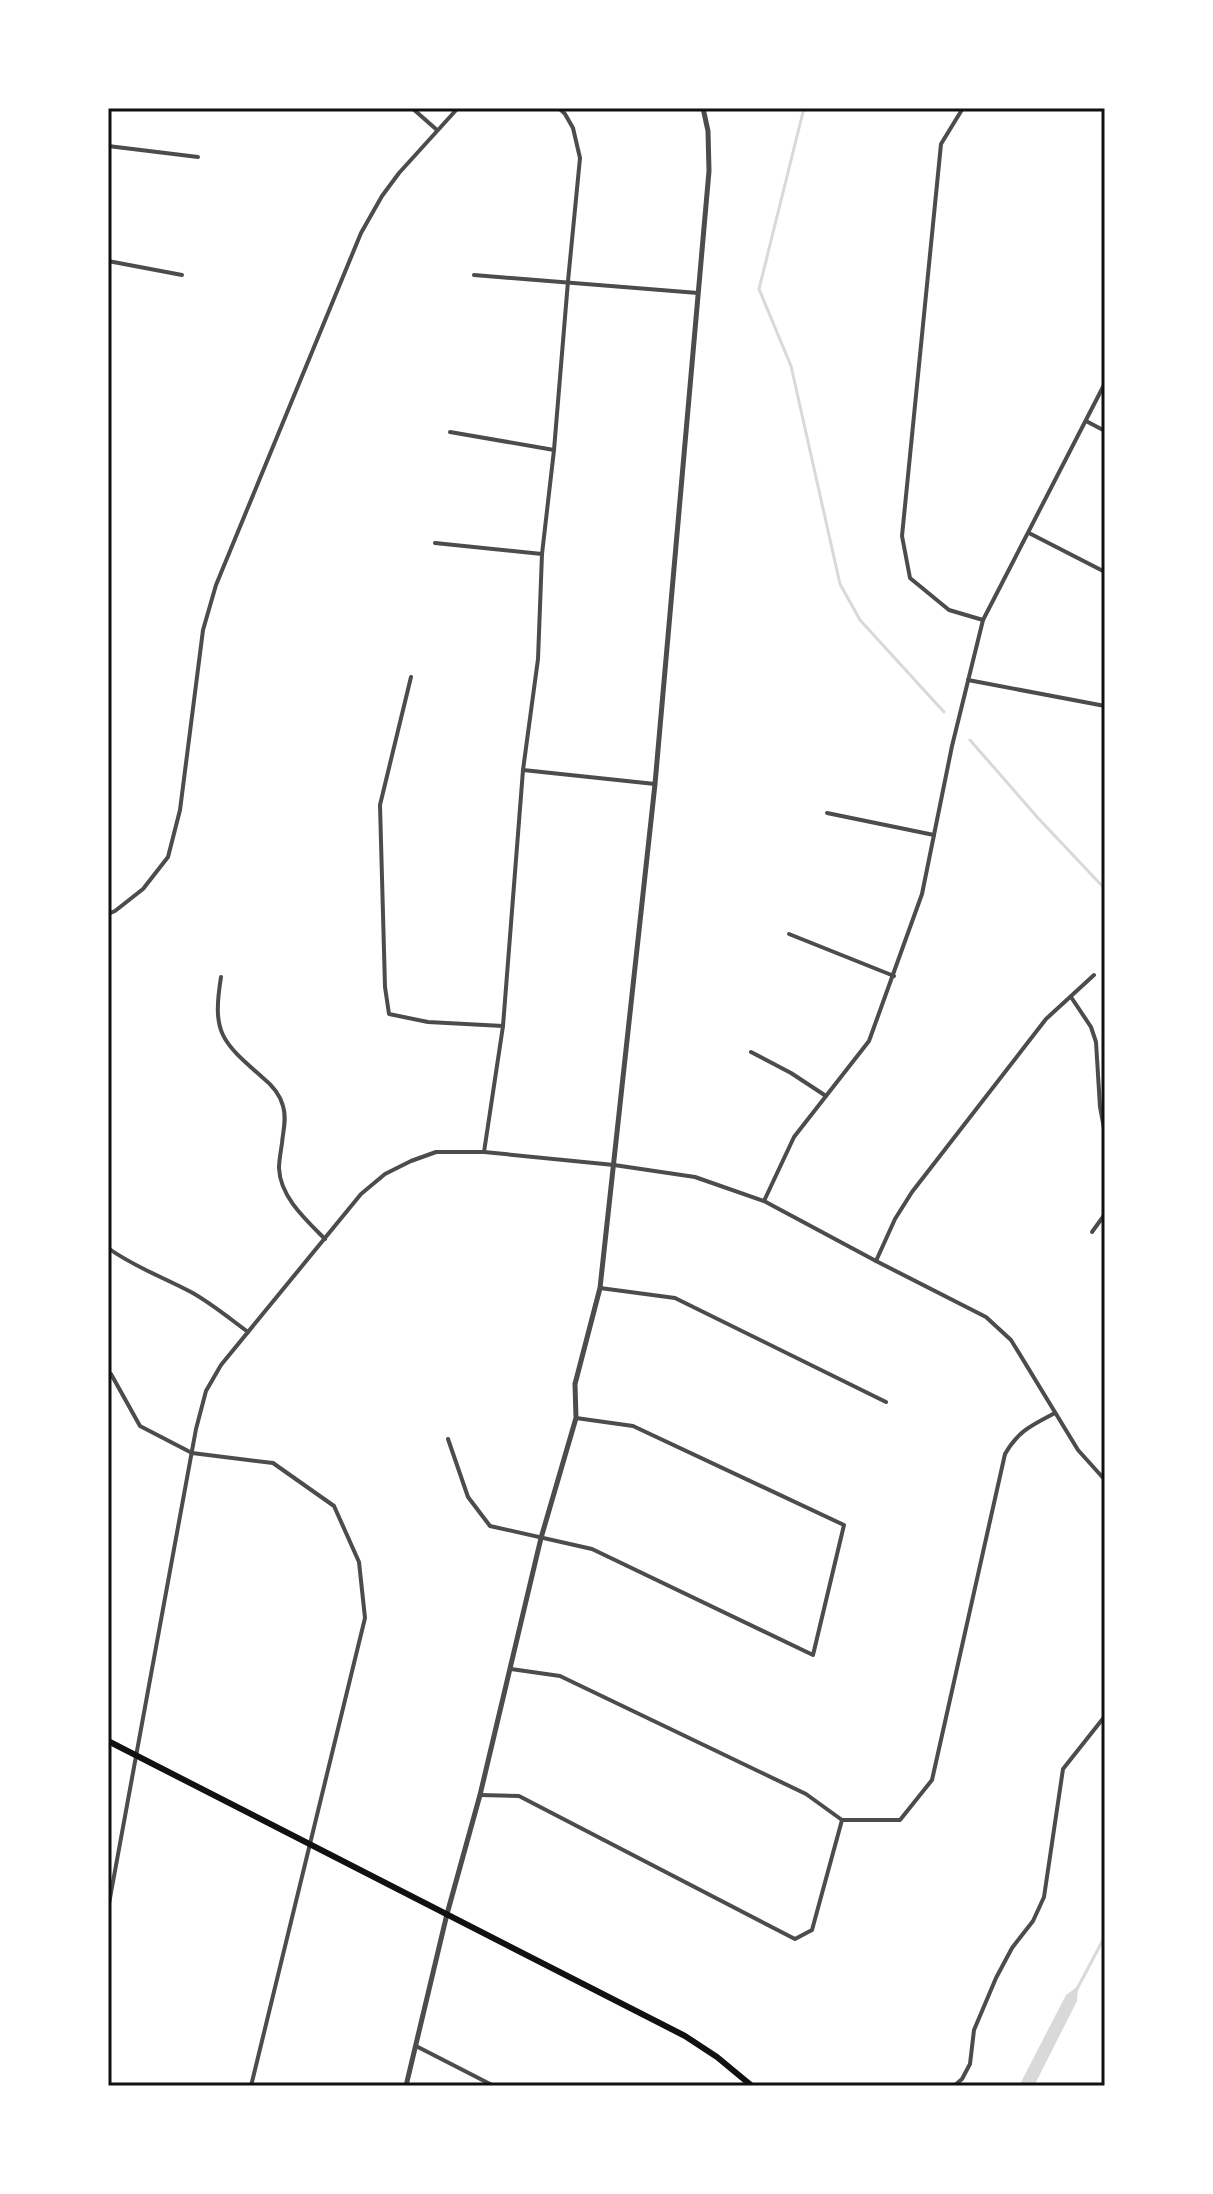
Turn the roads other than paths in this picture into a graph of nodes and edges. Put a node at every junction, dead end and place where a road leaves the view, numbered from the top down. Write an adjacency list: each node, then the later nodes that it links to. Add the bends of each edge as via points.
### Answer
1 (412, 108): 6 (street)
2 (458, 108): 6 (street)
3 (559, 108): 12 (street, via 573,128 580,158)
4 (703, 108): 13 (street, via 709,171)
5 (963, 108): 23 (street, via 941,144 902,536 910,578 949,610)
6 (437, 130): 31 (street, via 382,196 361,233 216,585 203,630 180,810 168,857 143,889)
7 (108, 146): 8 (street)
8 (198, 157)
9 (108, 261): 10 (street)
10 (182, 275)
11 (474, 275): 12 (street)
12 (568, 281): 13 (street); 18 (street)
13 (698, 293): 28 (street)
14 (1105, 383): 15 (street)
15 (1086, 421): 16 (street); 19 (street)
16 (1105, 431)
17 (450, 432): 18 (street)
18 (554, 450): 21 (street)
19 (1029, 532): 22 (street); 23 (street)
20 (435, 543): 21 (street)
21 (542, 554): 27 (street, via 538,659)
22 (1105, 572)
23 (983, 620): 25 (street)
24 (411, 677): 37 (street, via 380,805 389,1014)
25 (968, 680): 26 (street); 30 (street)
26 (1105, 706)
27 (523, 770): 28 (street); 37 (street)
28 (655, 784): 42 (street)
29 (827, 813): 30 (street)
30 (934, 835): 34 (street, via 922,894)
31 (108, 914)
32 (789, 934): 34 (street)
33 (1094, 975): 36 (street)
34 (894, 976): 39 (street, via 869,1041)
35 (221, 977): 46 (street, via 216,1018 222,1035 276,1091 284,1107 279,1168 283,1183 294,1205)
36 (1071, 997): 40 (street, via 1096,1042); 48 (street, via 1046,1019 912,1192)
37 (503, 1026): 41 (street)
38 (751, 1052): 39 (street)
39 (826, 1096): 43 (street, via 794,1137)
40 (1105, 1134)
41 (484, 1152): 42 (street); 46 (street, via 436,1152 385,1174 361,1194)
42 (614, 1165): 43 (street, via 695,1177); 49 (street)
43 (764, 1201): 48 (street)
44 (1105, 1214): 45 (street)
45 (1092, 1232)
46 (325, 1239): 50 (street)
47 (108, 1248): 50 (street, via 193,1293)
48 (876, 1261): 53 (street, via 1000,1328)
49 (600, 1288): 52 (street, via 675,1298); 54 (street, via 575,1384)
50 (248, 1332): 56 (street, via 210,1381)
51 (111, 1374): 56 (street, via 140,1426)
52 (886, 1402)
53 (1055, 1413): 57 (street); 64 (street, via 1013,1439 1005,1454 932,1780 900,1820)
54 (576, 1418): 58 (street); 58 (street, via 633,1426 844,1525 813,1655 592,1549)
55 (448, 1439): 58 (street, via 468,1497 490,1526)
56 (192, 1453): 62 (street); 65 (street, via 273,1463 334,1506 359,1562 365,1618)
57 (1105, 1480)
58 (541, 1538): 59 (street)
59 (511, 1669): 63 (street); 64 (street, via 560,1676 806,1794)
60 (1105, 1716): 73 (street, via 1063,1769 1044,1897 996,1978 974,2030 970,2064)
61 (108, 1741): 62 (main road)
62 (135, 1755): 65 (main road); 66 (street)
63 (480, 1795): 64 (street, via 519,1796 795,1939 812,1930); 67 (street)
64 (842, 1820)
65 (309, 1843): 67 (main road); 69 (street)
66 (108, 1909)
67 (447, 1914): 68 (street); 72 (main road, via 685,2036)
68 (416, 2046): 70 (street); 71 (street)
69 (251, 2086)
70 (406, 2086)
71 (494, 2086)
72 (752, 2086)
73 (954, 2086)

